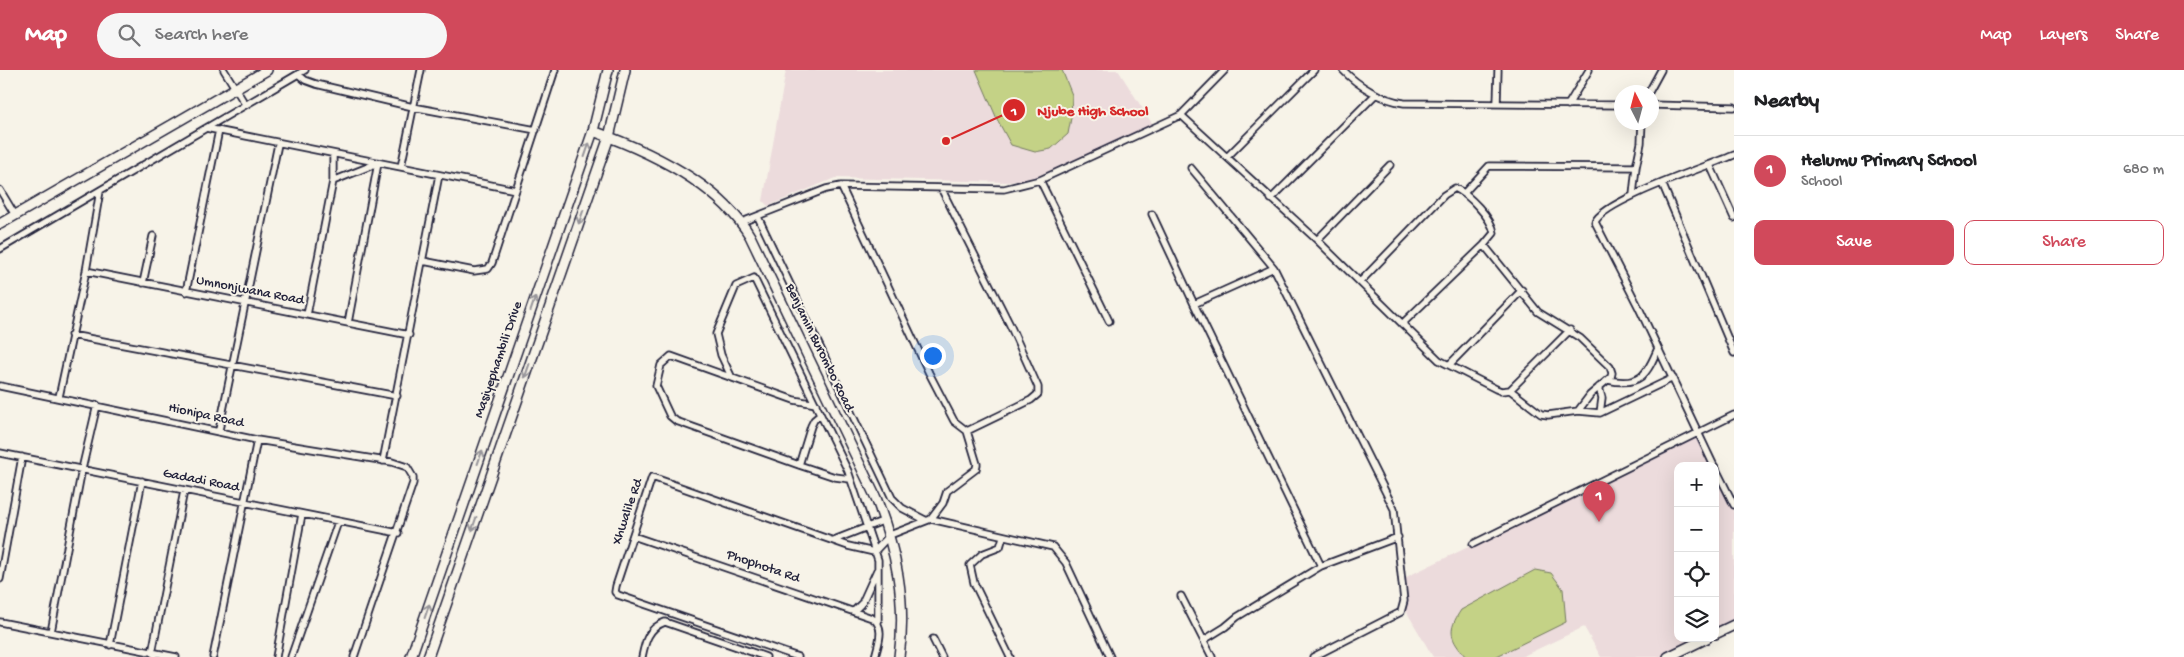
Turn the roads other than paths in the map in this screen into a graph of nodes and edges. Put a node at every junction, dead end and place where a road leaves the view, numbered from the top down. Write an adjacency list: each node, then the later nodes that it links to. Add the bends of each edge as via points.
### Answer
1 (224, 70): 16 (street)
2 (267, 70): 16 (main road)
3 (305, 70): 14 (street)
4 (421, 70): 23 (street)
5 (555, 70): 28 (street)
6 (608, 70): 30 (main road, Masiyephambili Drive)
7 (624, 70): 31 (main road)
8 (1225, 70): 25 (street)
9 (1314, 70): 35 (street)
10 (1343, 70): 17 (street)
11 (1498, 70): 19 (street)
12 (1589, 70): 20 (street)
13 (1661, 70): 15 (street)
14 (298, 74): 18 (street); 23 (street, via 316,84)
15 (1653, 85)
16 (235, 89): 18 (street); 55 (main road)
17 (1376, 94): 19 (street, via 1404,103); 53 (street)
18 (245, 104): 26 (street)
19 (1497, 104): 20 (street)
20 (1568, 105): 21 (street)
21 (1614, 105)
22 (1659, 105): 24 (street)
23 (413, 107): 28 (street); 39 (street)
24 (1734, 107)
25 (1181, 115): 35 (street); 43 (street)
26 (206, 128): 27 (street); 50 (street)
27 (219, 130): 32 (street); 70 (street)
28 (536, 130): 49 (street)
29 (1642, 130): 40 (street)
30 (593, 131): 31 (main road, Benjamin Burombo Road); 147 (main road, Masiyephambili Drive, one-way to 30)
31 (609, 137): 58 (main road, Benjamin Burombo Road, via 646,152 684,174 712,193); 148 (main road, one-way to 148)
32 (278, 144): 33 (street); 71 (street)
33 (333, 154): 36 (street); 44 (street)
34 (1734, 155): 38 (street)
35 (1228, 156): 53 (street)
36 (378, 163): 39 (street); 44 (street); 75 (street)
37 (1390, 165): 61 (street)
38 (1710, 166): 45 (street); 57 (street)
39 (402, 167): 42 (street)
40 (1636, 167): 51 (street, via 1489,166); 52 (street)
41 (1191, 168): 65 (street)
42 (439, 175): 49 (street); 64 (street)
43 (1040, 180): 47 (street, via 1004,189); 74 (street)
44 (333, 181): 73 (street)
45 (1662, 183): 52 (street); 81 (street)
46 (841, 186): 47 (street); 56 (street); 99 (street, via 929,374 954,421)
47 (941, 188): 99 (street, via 1038,387 1038,394 1031,400)
48 (0, 190): 55 (street)
49 (516, 190): 64 (street, via 488,269 474,271)
50 (100, 191): 63 (street); 66 (street)
51 (1465, 192): 62 (street, via 1493,225 1494,233); 67 (street, via 1455,188 1444,195)
52 (1633, 195): 80 (street, via 1608,209 1595,222)
53 (1271, 199): 61 (street)
54 (1152, 214): 72 (street)
55 (15, 215): 59 (main road)
56 (758, 217): 58 (street); 116 (street, via 892,498 902,508)
57 (1734, 218)
58 (742, 222): 115 (main road, Benjamin Burombo Road)
59 (0, 224)
60 (153, 236): 68 (street)
61 (1317, 240): 67 (street)
62 (1484, 245): 69 (street); 76 (street)
63 (0, 249)
64 (423, 261): 79 (street)
65 (1274, 268): 72 (street); 123 (street, via 1394,509)
66 (86, 271): 68 (street, Umnonjwana Road); 78 (street)
67 (1360, 282): 76 (street)
68 (143, 283): 70 (street, Umnonjwana Road)
69 (1522, 290): 77 (street, via 1538,312); 82 (street)
70 (186, 292): 71 (street, Umnonjwana Road)
71 (246, 304): 73 (street, Umnonjwana Road); 83 (street)
72 (1194, 304): 128 (street)
73 (306, 315): 75 (street, Umnonjwana Road)
74 (1109, 321)
75 (348, 323): 79 (street, Umnonjwana Road)
76 (1402, 324): 82 (street, via 1439,360)
77 (1570, 330): 86 (street, via 1606,362 1612,373); 89 (street)
78 (71, 335): 83 (street); 91 (street)
79 (408, 335): 90 (street)
80 (1658, 348): 85 (street); 86 (street, via 1644,376 1633,382)
81 (1734, 353)
82 (1449, 365): 89 (street, via 1496,389)
83 (233, 367): 90 (street); 98 (street)
84 (731, 376): 92 (street, via 794,400); 92 (street, via 716,334 736,286 754,278); 106 (street, via 671,356 661,365 656,386 673,420)
85 (1673, 378): 95 (street); 100 (street)
86 (1608, 380): 88 (street)
87 (0, 386): 91 (street, Hionipa Road)
88 (1599, 387): 94 (street); 95 (street, via 1602,398)
89 (1510, 390): 94 (street, via 1541,414)
90 (397, 396): 104 (street)
91 (59, 397): 93 (street, Hionipa Road)
92 (816, 404): 96 (street)
93 (97, 405): 98 (street, Hionipa Road); 107 (street)
94 (1578, 412): 95 (street)
95 (1600, 413)
96 (820, 415): 106 (street, via 811,426); 109 (street)
97 (1734, 415): 100 (street)
98 (219, 430): 101 (street, Hionipa Road)
99 (967, 431): 116 (street, via 978,464 976,469 947,491 943,503)
100 (1698, 433): 105 (street); 125 (street)
101 (257, 440): 104 (street, Hionipa Road); 112 (street)
102 (0, 453): 103 (street, Gadadi Road)
103 (22, 457): 107 (street, Gadadi Road); 129 (street)
104 (383, 461): 119 (street, Hionipa Road, via 407,467 413,477)
105 (1712, 462)
106 (799, 466): 109 (street)
107 (82, 469): 110 (street, Gadadi Road); 135 (street)
108 (1719, 475): 113 (street)
109 (850, 479): 118 (street)
110 (142, 481): 111 (street, Gadadi Road); 140 (street)
111 (184, 491): 112 (street, Gadadi Road); 141 (street)
112 (244, 502): 114 (street, Gadadi Road); 143 (street)
113 (1734, 505)
114 (302, 514): 117 (street, Gadadi Road); 144 (street)
115 (885, 520): 118 (street); 120 (main road, Benjamin Burombo Road)
116 (928, 520): 120 (street); 122 (street)
117 (338, 522): 119 (street, Gadadi Road); 145 (street)
118 (867, 527): 124 (street); 126 (street)
119 (398, 533): 146 (street)
120 (890, 535): 126 (street); 153 (main road, Benjamin Burombo Road, via 901,592)
121 (633, 536): 124 (street, Xhwalile Rd, via 652,477); 131 (street, Phophota Rd); 151 (street, Xhwalile Rd, via 616,586 618,595)
122 (1003, 537): 155 (street, via 1000,547 982,554 970,565 974,584); 156 (street, via 1056,548)
123 (1398, 537): 128 (street); 158 (street, via 1404,601 1401,612)
124 (834, 540): 126 (street, Xhwalile Rd)
125 (1473, 544)
126 (874, 552): 127 (street)
127 (878, 565): 131 (street, via 864,598); 133 (street)
128 (1321, 566): 138 (street)
129 (0, 579)
130 (1181, 596): 138 (street)
131 (854, 611): 133 (street, Phophota Rd)
132 (0, 622): 135 (street)
133 (879, 624): 152 (street)
134 (1734, 625): 136 (main road)
135 (51, 632): 140 (street)
136 (1719, 632)
137 (933, 639): 154 (street)
138 (1204, 640): 157 (street)
139 (1699, 642): 159 (main road)
140 (110, 645): 141 (street)
141 (155, 655): 142 (street)
142 (176, 657)
143 (213, 657)
144 (276, 657)
145 (291, 657)
146 (354, 657)
147 (411, 657)
148 (428, 657)
149 (642, 657): 150 (street, via 649,633 664,622)
150 (766, 657)
151 (798, 657)
152 (874, 657)
153 (900, 657)
154 (942, 657)
155 (1010, 657)
156 (1110, 657)
157 (1212, 657)
158 (1313, 657)
159 (1668, 657)

